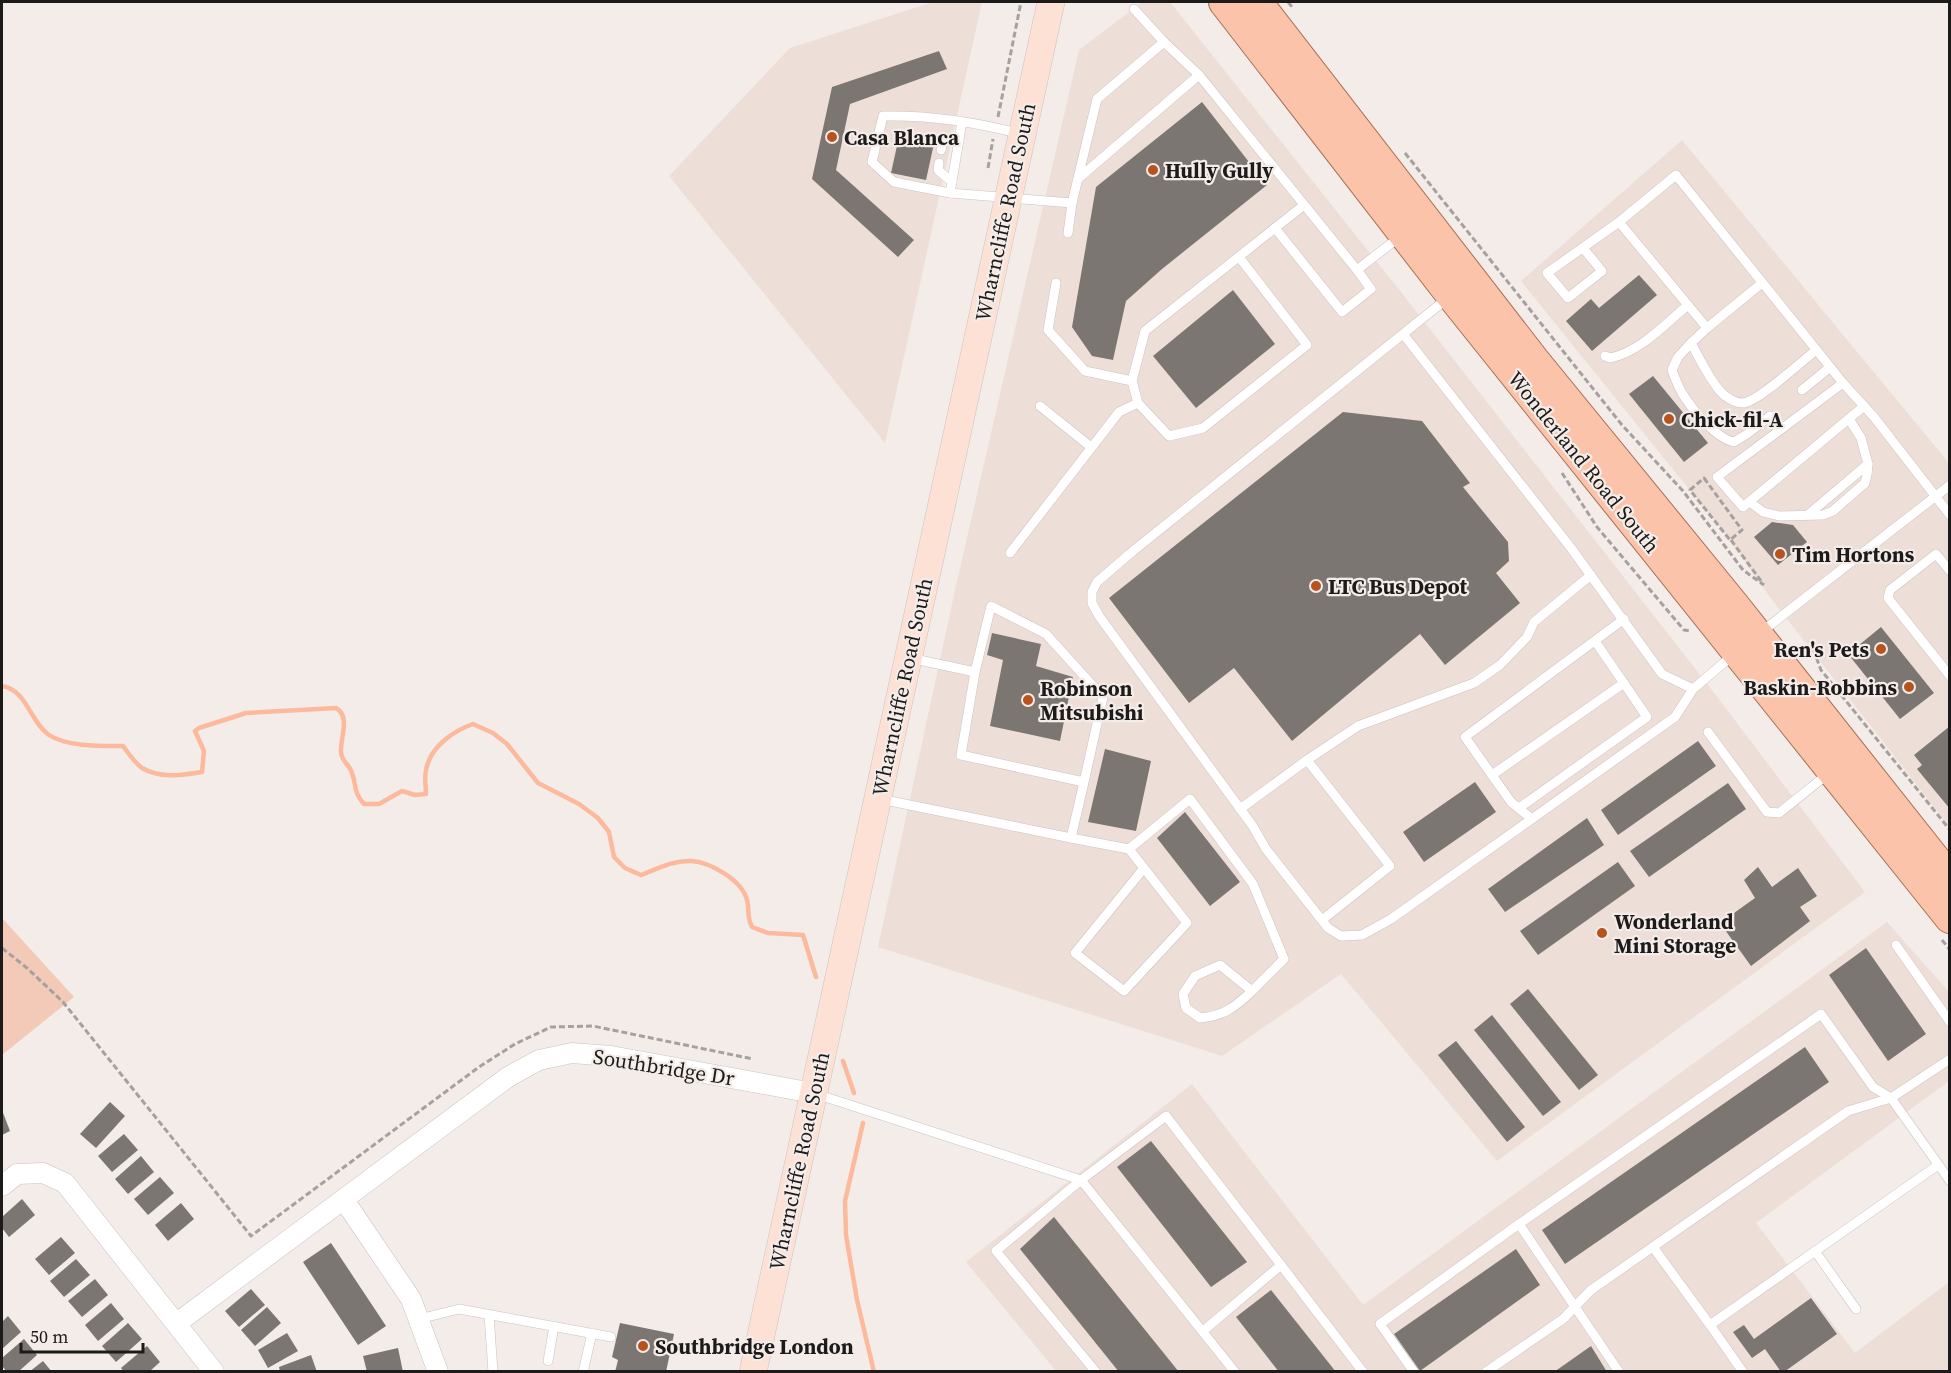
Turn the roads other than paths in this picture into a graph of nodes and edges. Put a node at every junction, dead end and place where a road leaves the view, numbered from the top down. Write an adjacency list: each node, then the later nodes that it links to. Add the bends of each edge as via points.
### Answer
1 (1051, 2): 8 (main road, Wharncliffe Road South)
2 (1224, 2): 21 (main road, Wonderland Road South)
3 (1257, 2): 27 (main road, Wonderland Road South)
4 (1134, 9): 5 (lane)
5 (1164, 42): 6 (lane); 12 (lane, via 1097,99)
6 (1199, 75): 12 (lane); 17 (lane)
7 (962, 122): 8 (lane); 9 (lane); 14 (lane, via 883,116 872,162 894,183)
8 (1022, 134): 15 (main road, Wharncliffe Road South)
9 (959, 141): 10 (lane, via 943,142); 13 (lane)
10 (941, 150)
11 (939, 163): 13 (lane, via 938,170)
12 (1079, 178): 16 (lane)
13 (952, 182): 14 (lane)
14 (950, 194): 15 (lane)
15 (1008, 199): 16 (lane); 54 (main road, Wharncliffe Road South)
16 (1072, 203): 20 (lane)
17 (1304, 205): 19 (lane); 24 (lane)
18 (1619, 222): 22 (lane); 26 (lane, via 1676,175); 28 (lane)
19 (1275, 228): 23 (lane); 24 (lane, via 1342,312 1371,289)
20 (1068, 233)
21 (1403, 234): 24 (lane); 27 (main road, Wonderland Road South)
22 (1582, 248): 22 (lane, via 1547,273 1568,298 1602,271)
23 (1239, 257): 35 (lane, via 1145,331); 38 (lane, via 1307,345 1203,428 1169,436)
24 (1357, 270)
25 (1056, 283): 35 (lane, via 1048,330 1085,371)
26 (1762, 283): 29 (lane); 32 (lane)
27 (1461, 286): 30 (lane); 53 (main road, Wonderland Road South, via 1534,360)
28 (1688, 305): 29 (lane); 33 (lane, via 1634,349 1620,356)
29 (1707, 328): 31 (lane)
30 (1402, 334): 50 (lane); 66 (lane, via 1132,551 1097,582 1092,592 1092,603 1099,616)
31 (1691, 343): 32 (lane, via 1721,393 1744,403 1762,394); 41 (lane, via 1672,370 1681,392 1709,427 1734,442)
32 (1815, 351): 34 (lane)
33 (1605, 356)
34 (1829, 368): 36 (lane); 37 (lane)
35 (1132, 381): 38 (lane)
36 (1843, 383): 40 (lane); 46 (lane, via 1717,477 1743,507)
37 (1802, 390)
38 (1138, 403): 43 (lane, via 1119,412)
39 (1040, 406): 43 (lane)
40 (1864, 406): 42 (lane); 45 (lane)
41 (1770, 416)
42 (1849, 419): 46 (lane); 46 (lane, via 1861,438 1868,464 1865,483 1833,511 1823,515 1779,516 1763,512)
43 (1092, 447): 48 (lane)
44 (1950, 485): 45 (lane)
45 (1935, 497): 47 (lane); 53 (lane)
46 (1750, 502)
47 (1950, 515)
48 (1010, 553)
49 (1950, 571): 56 (lane, via 1936,554 1890,590 1888,598)
50 (1591, 575): 51 (lane); 60 (lane, via 1534,622 1527,636 1500,665 1474,683 1358,726)
51 (1624, 619): 52 (lane); 58 (lane, via 1662,674)
52 (1595, 641): 57 (lane); 62 (lane, via 1465,737)
53 (1747, 644): 58 (lane); 61 (main road, Wonderland Road South); 71 (main road, Wonderland Road South)
54 (908, 658): 55 (lane); 64 (main road, Wharncliffe Road South)
55 (975, 672): 63 (lane, via 961,755); 63 (lane, via 991,606 1046,634 1103,698)
56 (1950, 676)
57 (1624, 683): 62 (lane); 65 (lane, via 1647,717)
58 (1693, 689): 67 (lane, via 1675,717)
59 (1708, 732): 61 (lane, via 1767,812 1779,813)
60 (1307, 760): 66 (lane); 73 (lane, via 1390,866)
61 (1833, 770): 72 (main road, Wonderland Road South)
62 (1492, 775): 65 (lane)
63 (1084, 782): 68 (lane)
64 (878, 799): 68 (lane); 78 (main road, Wharncliffe Road South)
65 (1519, 808): 67 (lane)
66 (1240, 809): 73 (lane)
67 (1532, 819): 73 (lane, via 1374,930 1341,936)
68 (1071, 838): 69 (lane)
69 (1129, 849): 70 (lane); 75 (lane, via 1190,799 1253,884 1284,959)
70 (1143, 868): 70 (lane, via 1187,923 1124,991 1076,953)
71 (1950, 878)
72 (1950, 918)
73 (1322, 920)
74 (1896, 945): 76 (lane)
75 (1252, 990): 75 (lane, via 1220,965 1195,976 1183,994 1186,1008 1200,1018 1216,1017)
76 (1950, 1022)
77 (1950, 1059): 79 (lane)
78 (813, 1093): 81 (lane); 84 (street, Southbridge Dr, via 611,1056 573,1053 539,1060 508,1077); 104 (main road, Wharncliffe Road South)
79 (1891, 1098): 80 (lane); 85 (lane, via 1873,1087 1821,1014); 86 (lane, via 1848,1111)
80 (1938, 1165): 82 (lane); 87 (lane)
81 (1081, 1180): 88 (lane, via 1166,1116); 96 (lane); 105 (lane, via 996,1251)
82 (1950, 1181)
83 (2, 1186): 93 (street, via 17,1174 43,1173 65,1183)
84 (344, 1200): 92 (street, via 411,1299); 93 (street, Southbridge Dr)
85 (1519, 1224): 89 (lane); 108 (lane, via 1380,1324)
86 (1653, 1247): 89 (lane, via 1592,1290); 94 (lane)
87 (1815, 1251): 90 (lane); 94 (lane)
88 (1281, 1265): 96 (lane); 107 (lane)
89 (1575, 1307): 109 (lane); 110 (lane)
90 (1856, 1309)
91 (489, 1315): 92 (lane, via 459,1309); 95 (lane); 102 (lane)
92 (419, 1319): 101 (street)
93 (177, 1323): 100 (street)
94 (1710, 1325): 111 (lane)
95 (554, 1326): 97 (lane); 99 (lane)
96 (1203, 1331): 106 (lane)
97 (592, 1333): 98 (lane); 103 (lane)
98 (611, 1337)
99 (548, 1361)
100 (214, 1371)
101 (438, 1371)
102 (493, 1371)
103 (583, 1371)
104 (753, 1371)
105 (1096, 1371)
106 (1235, 1371)
107 (1363, 1371)
108 (1414, 1371)
109 (1485, 1371)
110 (1619, 1371)
111 (1743, 1371)

